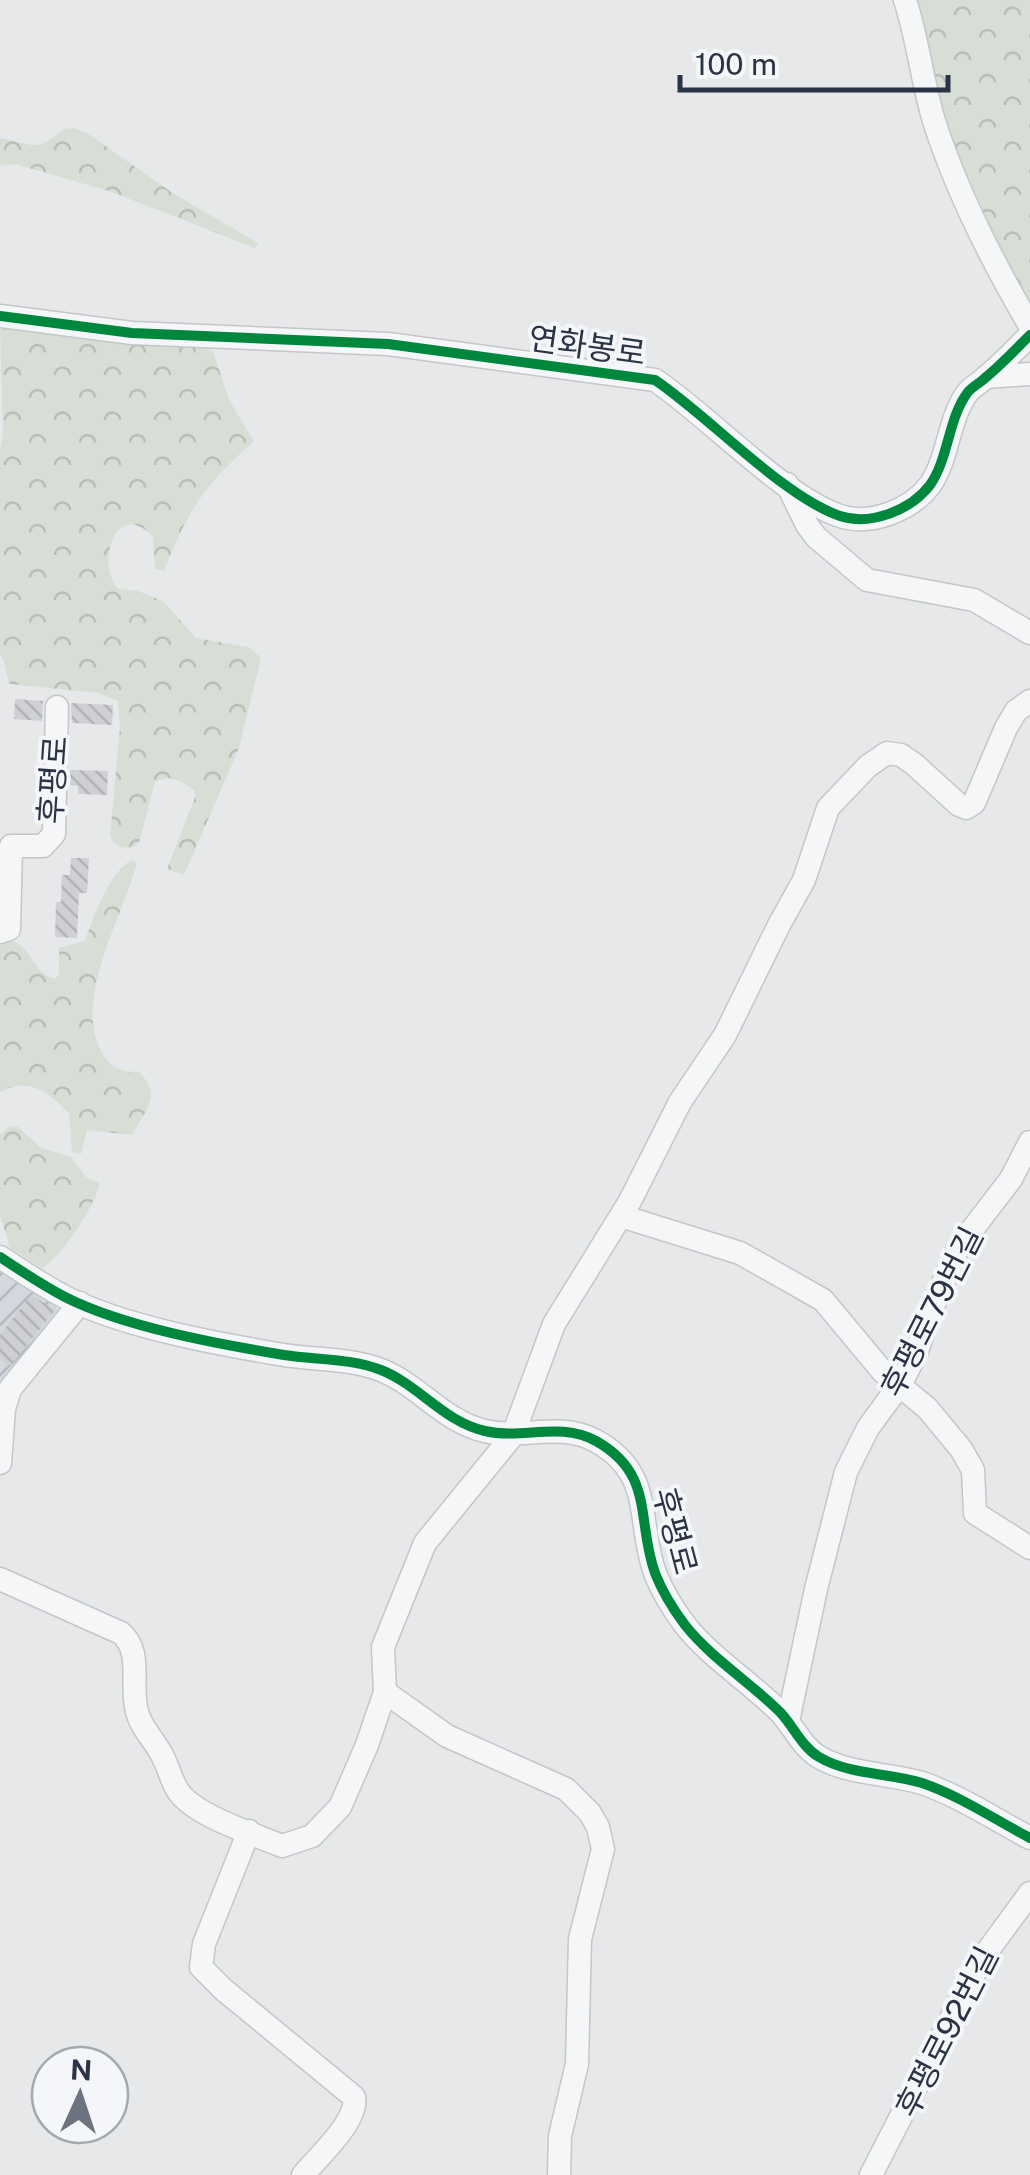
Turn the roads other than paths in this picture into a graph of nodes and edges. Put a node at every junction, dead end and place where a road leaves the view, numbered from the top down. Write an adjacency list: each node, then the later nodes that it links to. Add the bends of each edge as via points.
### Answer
1 (905, 0): 3 (street, via 934,121 958,184)
2 (0, 316): 7 (street, 연화봉로, via 132,334 388,344 655,380)
3 (1030, 326)
4 (1030, 336): 6 (street, 연화봉로)
5 (1030, 374): 6 (street)
6 (986, 377): 7 (street, 연화봉로, via 968,392 930,484 901,508 857,520 814,503)
7 (787, 483): 8 (street, via 806,525 867,580 974,600)
8 (1030, 633)
9 (1030, 701): 13 (street, via 1016,711 966,808 901,754 888,753 840,792 828,808 804,880 725,1035 680,1102)
10 (58, 706): 11 (street, 후평로, via 54,834 43,846 11,846 8,928)
11 (0, 932)
12 (1030, 1142): 16 (street, 후평로79번길, via 958,1248)
13 (621, 1216): 16 (street, via 740,1253 792,1281 823,1300 883,1372); 17 (street, via 554,1324)
14 (0, 1257): 15 (street, 후평로)
15 (80, 1303): 17 (street, 후평로, via 180,1333 382,1370 462,1424); 18 (street, via 10,1389)
16 (901, 1383): 19 (street, via 961,1448 973,1470 976,1513); 22 (street, 후평로79번길, via 846,1472)
17 (513, 1435): 21 (street, via 425,1543 383,1647); 22 (street, 후평로, via 573,1432 624,1463 636,1481 654,1572 668,1602 687,1628)
18 (0, 1463)
19 (1030, 1548)
20 (0, 1579): 23 (street, via 129,1640 136,1710 179,1792)
21 (385, 1692): 23 (street, via 351,1785 328,1823 282,1846); 27 (street, via 447,1736 566,1788 598,1827 603,1850 580,1939 577,2064 560,2136)
22 (788, 1721): 24 (street, 후평로, via 818,1757 944,1791)
23 (248, 1832): 26 (street, via 200,1956 207,1976 354,2098 350,2119)
24 (1030, 1838)
25 (1030, 1893): 28 (street, 후평로92번길, via 980,1960)
26 (303, 2175)
27 (560, 2175)
28 (871, 2175)

